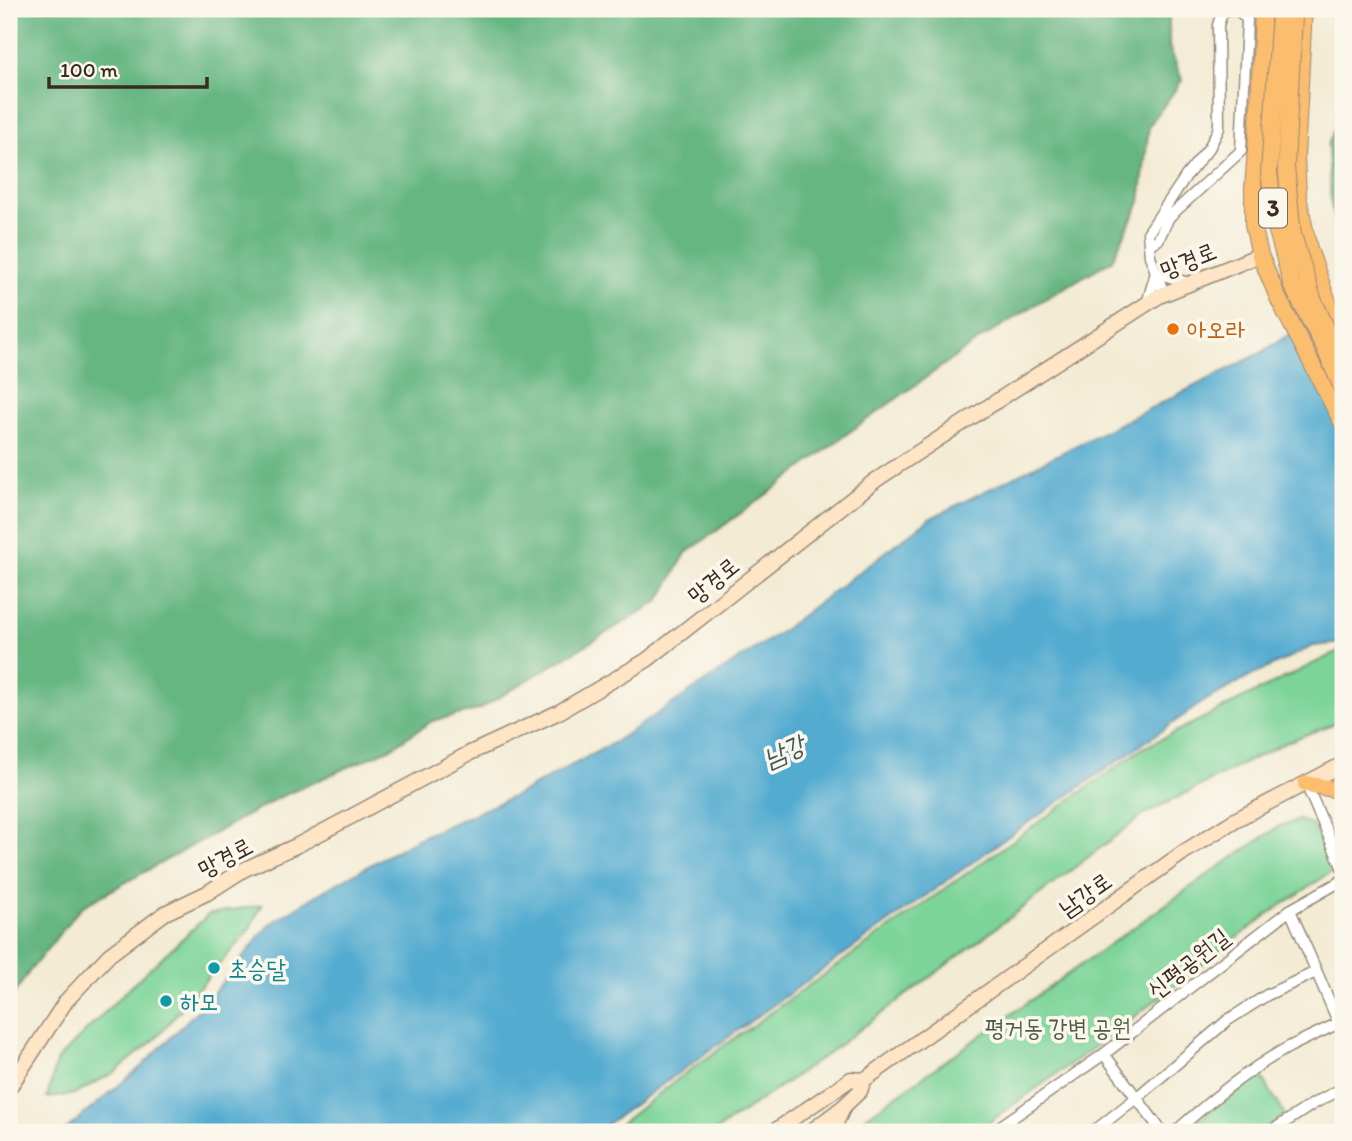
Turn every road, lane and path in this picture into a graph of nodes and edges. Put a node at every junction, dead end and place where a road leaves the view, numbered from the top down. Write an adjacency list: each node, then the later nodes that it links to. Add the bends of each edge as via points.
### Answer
1 (1263, 9): 5 (main road, via 1253,189)
2 (1291, 11): 4 (main road, via 1298,196); 11 (main road, 3, bridge, via 1286,166 1293,235 1312,299); 12 (main road, 3, bridge, via 1269,172 1276,227 1292,286)
3 (1149, 244): 3 (street, via 1158,240 1169,217 1241,151 1247,20 1238,10 1222,13 1218,25 1219,128 1209,149 1157,218 1148,233); 6 (street)
4 (1310, 249): 5 (main road); 10 (main road)
5 (1260, 256): 7 (street, 망경로); 13 (main road)
6 (1156, 272): 7 (street); 8 (street); 9 (street)
7 (1190, 284): 8 (street, 망경로)
8 (1164, 294): 9 (street, 망경로)
9 (1147, 304): 24 (street, 망경로, via 876,480 647,660 559,712 470,753 165,913 109,956 66,1001)
10 (1343, 339)
11 (1343, 364)
12 (1343, 390)
13 (1343, 424)
14 (1343, 764): 15 (street, 남강로)
15 (1306, 784): 16 (main road, via 1333,789); 17 (street); 23 (street, 남강로, via 1184,852)
16 (1343, 785)
17 (1343, 869)
18 (1343, 880): 19 (street, 신평공원길)
19 (1290, 910): 20 (street); 22 (street, 신평공원길)
20 (1317, 972): 21 (street); 26 (street, via 1227,1020)
21 (1341, 1028): 35 (street, via 1287,1048 1218,1094)
22 (1104, 1054): 26 (street); 32 (street, 신평공원길)
23 (864, 1080): 27 (street, 남강로, via 860,1091); 28 (street, 남강로, via 851,1079)
24 (9, 1088)
25 (1343, 1088): 36 (street)
26 (1136, 1098): 33 (street); 34 (street)
27 (843, 1107): 30 (street, 남강로); 31 (street)
28 (798, 1115): 29 (street, 남강로); 30 (street)
29 (773, 1132)
30 (810, 1132)
31 (832, 1132)
32 (992, 1132)
33 (1093, 1132)
34 (1162, 1132)
35 (1175, 1132)
36 (1270, 1132)

